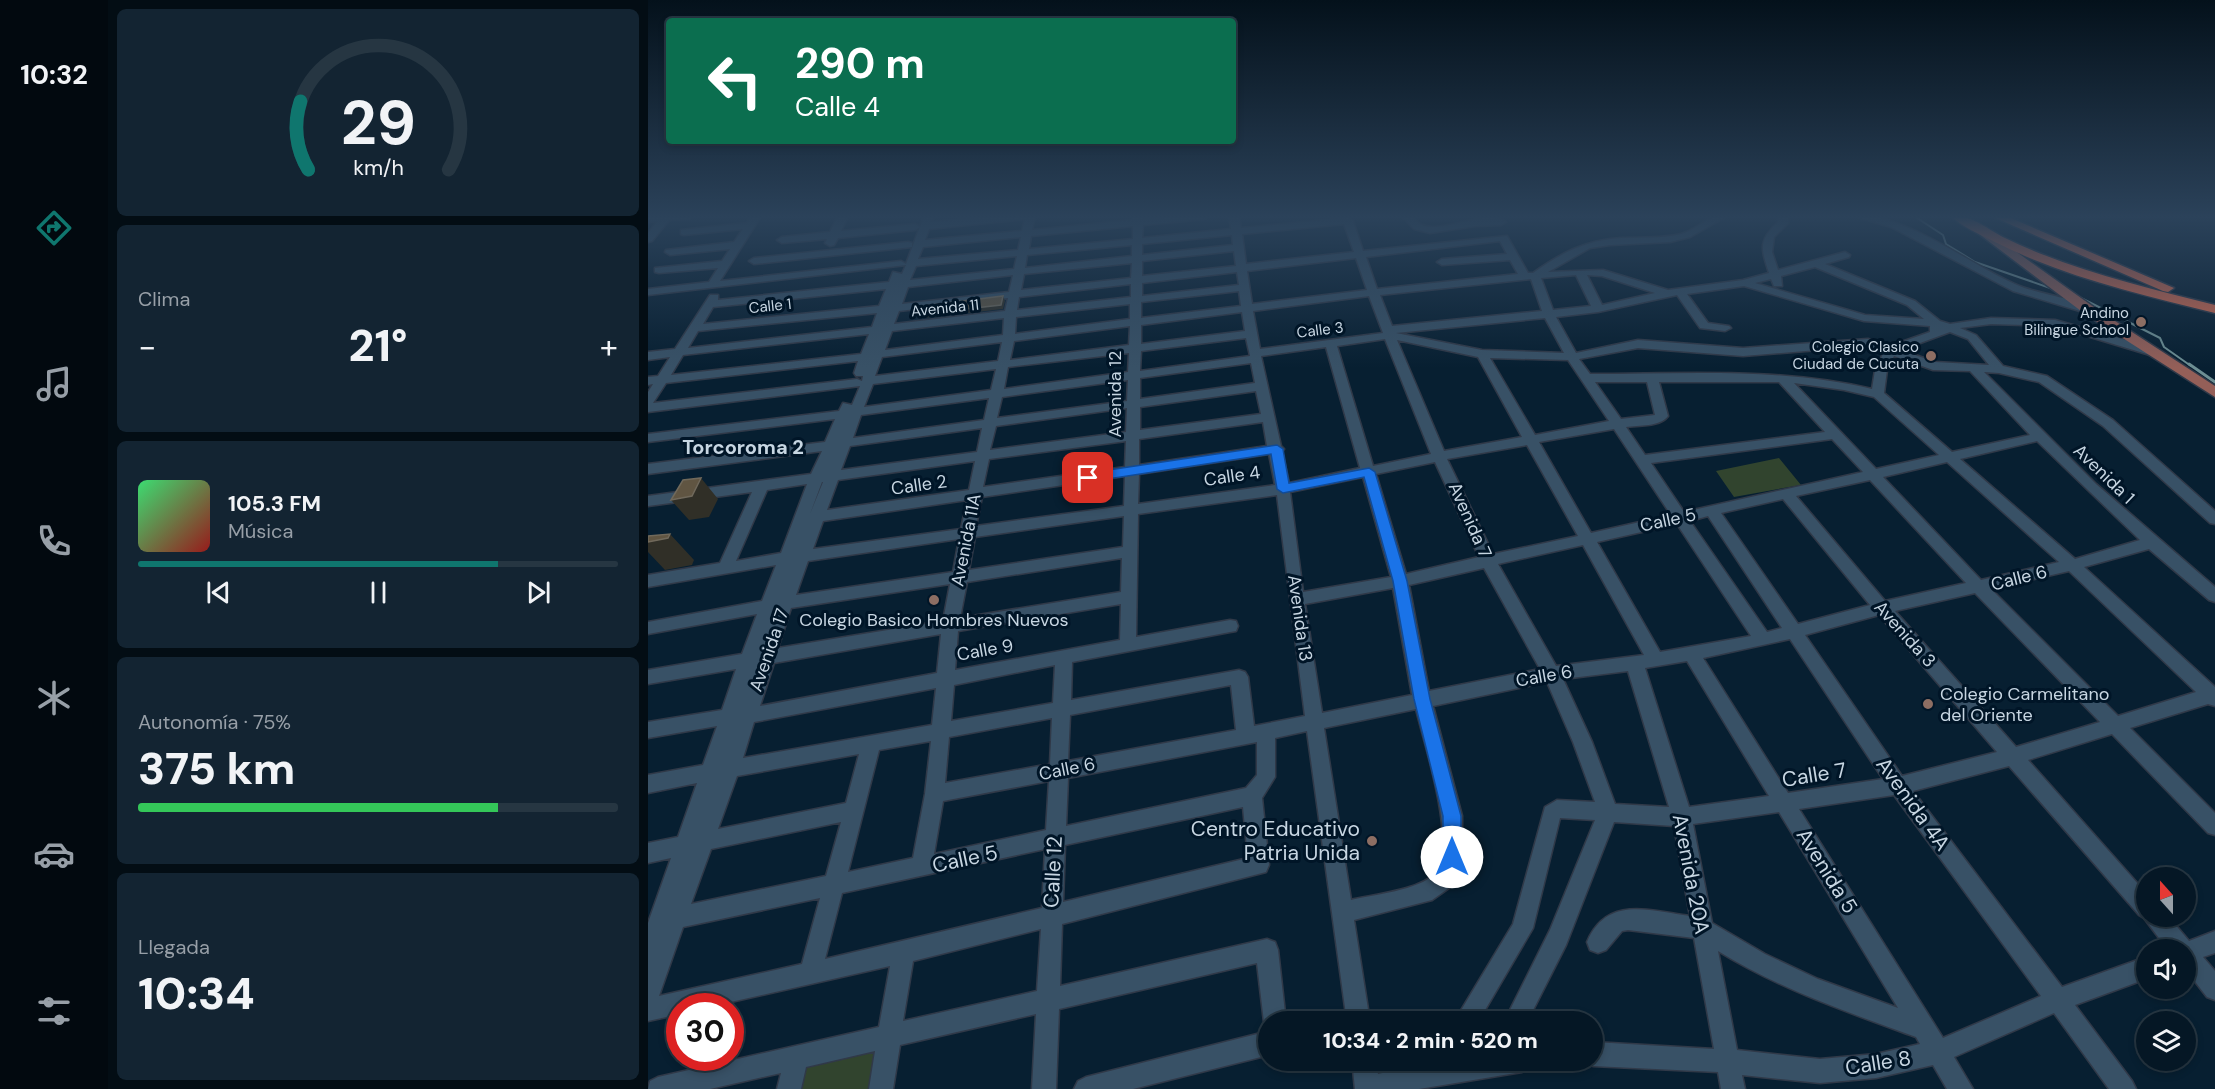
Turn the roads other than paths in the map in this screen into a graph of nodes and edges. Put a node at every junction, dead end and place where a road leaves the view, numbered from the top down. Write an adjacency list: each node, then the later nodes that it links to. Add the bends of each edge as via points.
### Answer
1 (694, 267): 22 (street)
2 (724, 267): 33 (street)
3 (819, 267): 26 (street)
4 (880, 267): 26 (street)
5 (905, 267): 32 (street, Avenida 11)
6 (1019, 267): 24 (street, Avenida 11A)
7 (1062, 267): 24 (street)
8 (1137, 267): 29 (street, Avenida 12)
9 (1241, 267): 29 (street, Calle 1); 34 (street, Avenida 13)
10 (1364, 267): 38 (street, Avenida 7)
11 (1444, 267): 30 (street)
12 (1522, 267): 28 (street)
13 (1545, 267): 28 (street)
14 (1772, 267): 27 (street)
15 (1802, 267): 27 (street)
16 (1824, 267): 55 (street, via 1911,303)
17 (1974, 267): 48 (street, via 2017,289)
18 (2031, 267): 23 (main road)
19 (2040, 267): 23 (main road)
20 (2065, 267): 46 (highway, via 2095,279)
21 (2118, 267): 42 (highway)
22 (659, 270)
23 (2037, 271): 48 (main road)
24 (1018, 272): 32 (street); 40 (street, Avenida 11A)
25 (1580, 272): 28 (street); 39 (street, via 1603,273); 45 (street)
26 (815, 274): 33 (street)
27 (1775, 275): 31 (street); 37 (street)
28 (1529, 276): 30 (street); 49 (street)
29 (1136, 280): 40 (street, Calle 1); 41 (street, Avenida 12)
30 (1451, 283): 38 (street)
31 (1744, 283): 35 (street, Calle 3); 37 (street)
32 (898, 284): 43 (street); 44 (street, Avenida 11)
33 (717, 285): 36 (street); 43 (street)
34 (1245, 287): 41 (street, Avenida 11); 47 (street, Avenida 13)
35 (1680, 291): 39 (street, Calle 3); 54 (street, via 1704,326)
36 (648, 292)
37 (1782, 292): 55 (street, via 1864,318)
38 (1373, 293): 47 (street); 57 (street, Avenida 7)
39 (1667, 293): 45 (street, Calle 3)
40 (1014, 294): 44 (street, Calle 1); 50 (street, Avenida 11A)
41 (1135, 300): 50 (street, Avenida 11); 51 (street, Avenida 12)
42 (2215, 303)
43 (709, 304): 53 (street)
44 (890, 309): 53 (street, Calle 1); 56 (street, Avenida 17)
45 (1598, 309): 49 (street, Calle 3)
46 (2215, 309)
47 (1248, 310): 51 (street); 58 (street, Avenida 13)
48 (2090, 311): 63 (main road)
49 (1549, 315): 57 (street, Calle 3); 69 (street)
50 (1010, 316): 56 (street, Avenida 11); 59 (street, Avenida 11A)
51 (1134, 324): 59 (street); 61 (street, Avenida 12)
52 (1957, 326): 55 (street); 63 (street, via 1991,321 2055,323); 71 (street, via 1972,337)
53 (694, 328): 64 (street)
54 (1725, 328)
55 (1936, 329): 62 (street)
56 (882, 330): 64 (street, Avenida 11); 66 (street, Avenida 17)
57 (1389, 333): 60 (street, Calle 3); 65 (street); 98 (street, Avenida 7)
58 (1251, 334): 61 (street); 68 (street, Avenida 13)
59 (1009, 337): 66 (street); 70 (street, Avenida 11A)
60 (1331, 344): 68 (street, Calle 3); 104 (street)
61 (1133, 348): 70 (street); 73 (street, Avenida 12)
62 (1891, 350): 69 (street, via 1855,341 1743,352 1659,344 1617,347); 72 (street, via 1933,366); 83 (street, via 1881,370)
63 (2150, 351): 82 (main road)
64 (680, 353): 67 (street, Avenida 11); 76 (street)
65 (1482, 354): 69 (street); 95 (street)
66 (873, 355): 76 (street); 79 (street, Avenida 17)
67 (648, 356)
68 (1256, 356): 73 (street, Calle 3); 80 (street, Avenida 13)
69 (1572, 357): 74 (street)
70 (1003, 364): 79 (street); 81 (street, Avenida 11A)
71 (1999, 369): 72 (street); 116 (street, via 2050,383 2108,423)
72 (1975, 370): 93 (street, Avenida 1)
73 (1133, 375): 81 (street, Calle 3); 85 (street, Avenida 12)
74 (1586, 378): 77 (street); 90 (street)
75 (1782, 378): 77 (street); 83 (street); 92 (street)
76 (662, 379): 78 (street); 84 (street)
77 (1652, 379): 90 (street, Calle 4, via 1662,416)
78 (648, 381)
79 (862, 382): 86 (street); 87 (street, Avenida 17)
80 (1263, 386): 85 (street); 88 (street, Avenida 13)
81 (997, 392): 87 (street, Calle 3); 89 (street, Avenida 11A)
82 (2215, 393)
83 (1878, 394): 100 (street)
84 (648, 402)
85 (1133, 404): 89 (street); 91 (street, Avenida 12)
86 (648, 408)
87 (850, 413): 94 (street, Calle 3); 96 (street, Avenida 17)
88 (1270, 417): 91 (street); 97 (street, Avenida 13)
89 (989, 423): 96 (street); 99 (street, Avenida 11A)
90 (1617, 424): 95 (street, Calle 4); 101 (street)
91 (1133, 435): 99 (street); 103 (street, Avenida 12)
92 (1833, 435): 101 (street); 105 (street)
93 (2038, 436): 100 (street, Calle 5); 119 (street, Avenida 1)
94 (648, 438)
95 (1530, 441): 98 (street, Calle 4); 118 (street)
96 (838, 444): 102 (street); 106 (street, Avenida 17)
97 (1277, 449): 103 (street, Calle 2); 108 (street, Avenida 13)
98 (1441, 456): 104 (street, Calle 4); 122 (street, Avenida 7)
99 (982, 458): 106 (street); 110 (street, Avenida 11A)
100 (1948, 458): 105 (street, Calle 5); 123 (street)
101 (1641, 460): 115 (street)
102 (648, 469)
103 (1134, 471): 110 (street, Calle 2); 112 (street, Avenida 12)
104 (1369, 472): 108 (street, Calle 4); 127 (street)
105 (1871, 474): 109 (street, Calle 5); 128 (street)
106 (823, 479): 107 (street); 114 (street, Avenida 17); 121 (street, Avenida 17)
107 (761, 488): 111 (street); 124 (street)
108 (1283, 489): 112 (street, Calle 4); 131 (street, Avenida 13)
109 (1785, 493): 113 (street, Calle 5); 133 (street, Avenida 3)
110 (974, 495): 114 (street, Calle 2); 117 (street, Avenida 11A)
111 (648, 501)
112 (1133, 510): 117 (street, Calle 4); 120 (street, Avenida 12)
113 (1712, 511): 115 (street, Calle 5); 137 (street, Avenida 4A)
114 (816, 517): 121 (street, Avenida 17)
115 (1680, 518): 118 (street, Calle 5); 138 (street)
116 (2215, 519)
117 (967, 534): 121 (street, Calle 4); 125 (street, Avenida 11A)
118 (1589, 537): 122 (street, Calle 5); 144 (street)
119 (2150, 543): 123 (street, Calle 6); 130 (street, Avenida 1)
120 (1132, 551): 125 (street); 129 (street, Avenida 12)
121 (794, 557): 124 (street, Calle 4); 132 (street, Avenida 17)
122 (1488, 560): 127 (street, Calle 5); 146 (street, Avenida 7)
123 (2072, 565): 128 (street, Calle 6); 149 (street)
124 (724, 568): 126 (street, Calle 4)
125 (958, 579): 132 (street); 136 (street, Avenida 11A)
126 (648, 580)
127 (1400, 581): 131 (street, Calle 5); 150 (street)
128 (1979, 587): 133 (street, Calle 6); 154 (street)
129 (1131, 596): 136 (street); 139 (street, Avenida 12)
130 (2215, 597)
131 (1296, 599): 153 (street, Avenida 13)
132 (776, 604): 135 (street); 142 (street, Avenida 17); 143 (street, Avenida 17)
133 (1882, 608): 137 (street, Calle 6); 160 (street, Avenida 3)
134 (1230, 626): 139 (street, Calle 9)
135 (648, 628)
136 (950, 628): 142 (street); 148 (street, Avenida 11A)
137 (1792, 633): 138 (street, Calle 6); 164 (street, Avenida 4A)
138 (1763, 640): 140 (street, Calle 6)
139 (1128, 645): 141 (street, Calle 9)
140 (1692, 654): 144 (street, Calle 6); 167 (street, Avenida 5)
141 (1064, 656): 148 (street, Calle 9); 151 (street, Calle 12)
142 (766, 657): 152 (street, Avenida 17)
143 (748, 660): 147 (street); 152 (street, Avenida 17)
144 (1656, 660): 145 (street, Calle 6)
145 (1634, 662): 146 (street, Calle 6); 170 (street, Avenida 20A)
146 (1551, 674): 150 (street, Calle 6); 169 (street, Avenida 7, via 1591,761)
147 (648, 677)
148 (944, 678): 152 (street, Calle 9); 156 (street, Avenida 11A)
149 (2214, 696): 154 (street, Calle 7)
150 (1422, 699): 153 (street, Calle 6); 178 (street, via 1452,816 1452,857 1442,882 1425,893)
151 (1060, 710): 156 (street); 158 (street, via 1239,676); 162 (street, Calle 12)
152 (738, 716): 155 (street, Calle 9); 161 (street, Avenida 17)
153 (1315, 722): 157 (street, Calle 6); 178 (street, Avenida 13)
154 (2114, 724): 160 (street, Calle 7); 171 (street)
155 (648, 730)
156 (942, 730): 159 (street); 165 (street, Avenida 11A)
157 (1266, 732): 158 (street, Calle 6); 166 (street, via 1266,777)
158 (1246, 734): 162 (street, Calle 6)
159 (871, 744): 161 (street); 168 (street)
160 (2014, 756): 164 (street, Calle 7); 177 (street, Avenida 3)
161 (720, 770): 163 (street); 173 (street, Avenida 17)
162 (1058, 771): 165 (street, Calle 6); 172 (street, Calle 12)
163 (648, 784)
164 (1898, 786): 167 (street, Calle 7); 194 (street, Avenida 4A)
165 (935, 794): 175 (street, Avenida 11A)
166 (1252, 796): 172 (street, Calle 5); 179 (street, via 1258,866)
167 (1785, 804): 170 (street, Calle 7); 201 (street, Avenida 5)
168 (854, 810): 173 (street); 176 (street)
169 (1608, 812): 170 (street, Calle 7); 199 (street, Calle 7, via 1557,809 1552,813 1522,928); 200 (street, via 1558,937)
170 (1682, 817): 182 (street, Avenida 20A)
171 (2215, 826)
172 (1054, 840): 175 (street, Calle 5); 179 (street, Calle 12)
173 (695, 844): 174 (street); 180 (street, Avenida 17)
174 (648, 854)
175 (921, 868): 176 (street, Calle 5)
176 (834, 885): 180 (street, Calle 5); 190 (street)
177 (2136, 896)
178 (1344, 912): 198 (street, Avenida 13)
179 (1050, 917): 187 (street); 195 (street, Calle 12)
180 (661, 924): 188 (street, Avenida 17); 193 (street, Avenida 17)
181 (2163, 927): 183 (street)
182 (1701, 928): 184 (street, via 1622,920 1616,921); 201 (street, via 1757,962 1814,989); 207 (street, Avenida 20A)
183 (2174, 939)
184 (1598, 942)
185 (2215, 942): 186 (street)
186 (2196, 948)
187 (903, 952): 190 (street); 202 (street)
188 (648, 954)
189 (2196, 966): 192 (street)
190 (811, 972): 196 (street)
191 (2136, 972): 194 (street, Calle 8)
192 (2215, 989)
193 (648, 995)
194 (2058, 1000): 204 (street, Calle 8); 218 (street, Avenida 4A)
195 (1048, 1001): 197 (street, via 1267,950); 202 (street); 213 (street, Calle 12)
196 (648, 1010)
197 (1274, 1011)
198 (1356, 1011)
199 (1472, 1011)
200 (1521, 1011)
201 (1923, 1028): 204 (street, Avenida 5)
202 (890, 1035): 206 (street); 212 (street)
203 (1258, 1046): 214 (street)
204 (1938, 1052): 207 (street, Calle 8, via 1876,1066 1820,1071); 217 (street, Avenida 5)
205 (1603, 1055): 207 (street, Calle 8)
206 (797, 1057): 210 (street); 211 (street)
207 (1726, 1062): 216 (street, Avenida 20A)
208 (1365, 1071): 215 (street)
209 (1424, 1071): 215 (street)
210 (658, 1089)
211 (789, 1089)
212 (881, 1089)
213 (1044, 1089)
214 (1086, 1089)
215 (1367, 1089)
216 (1733, 1089)
217 (1961, 1089)
218 (2124, 1089)

